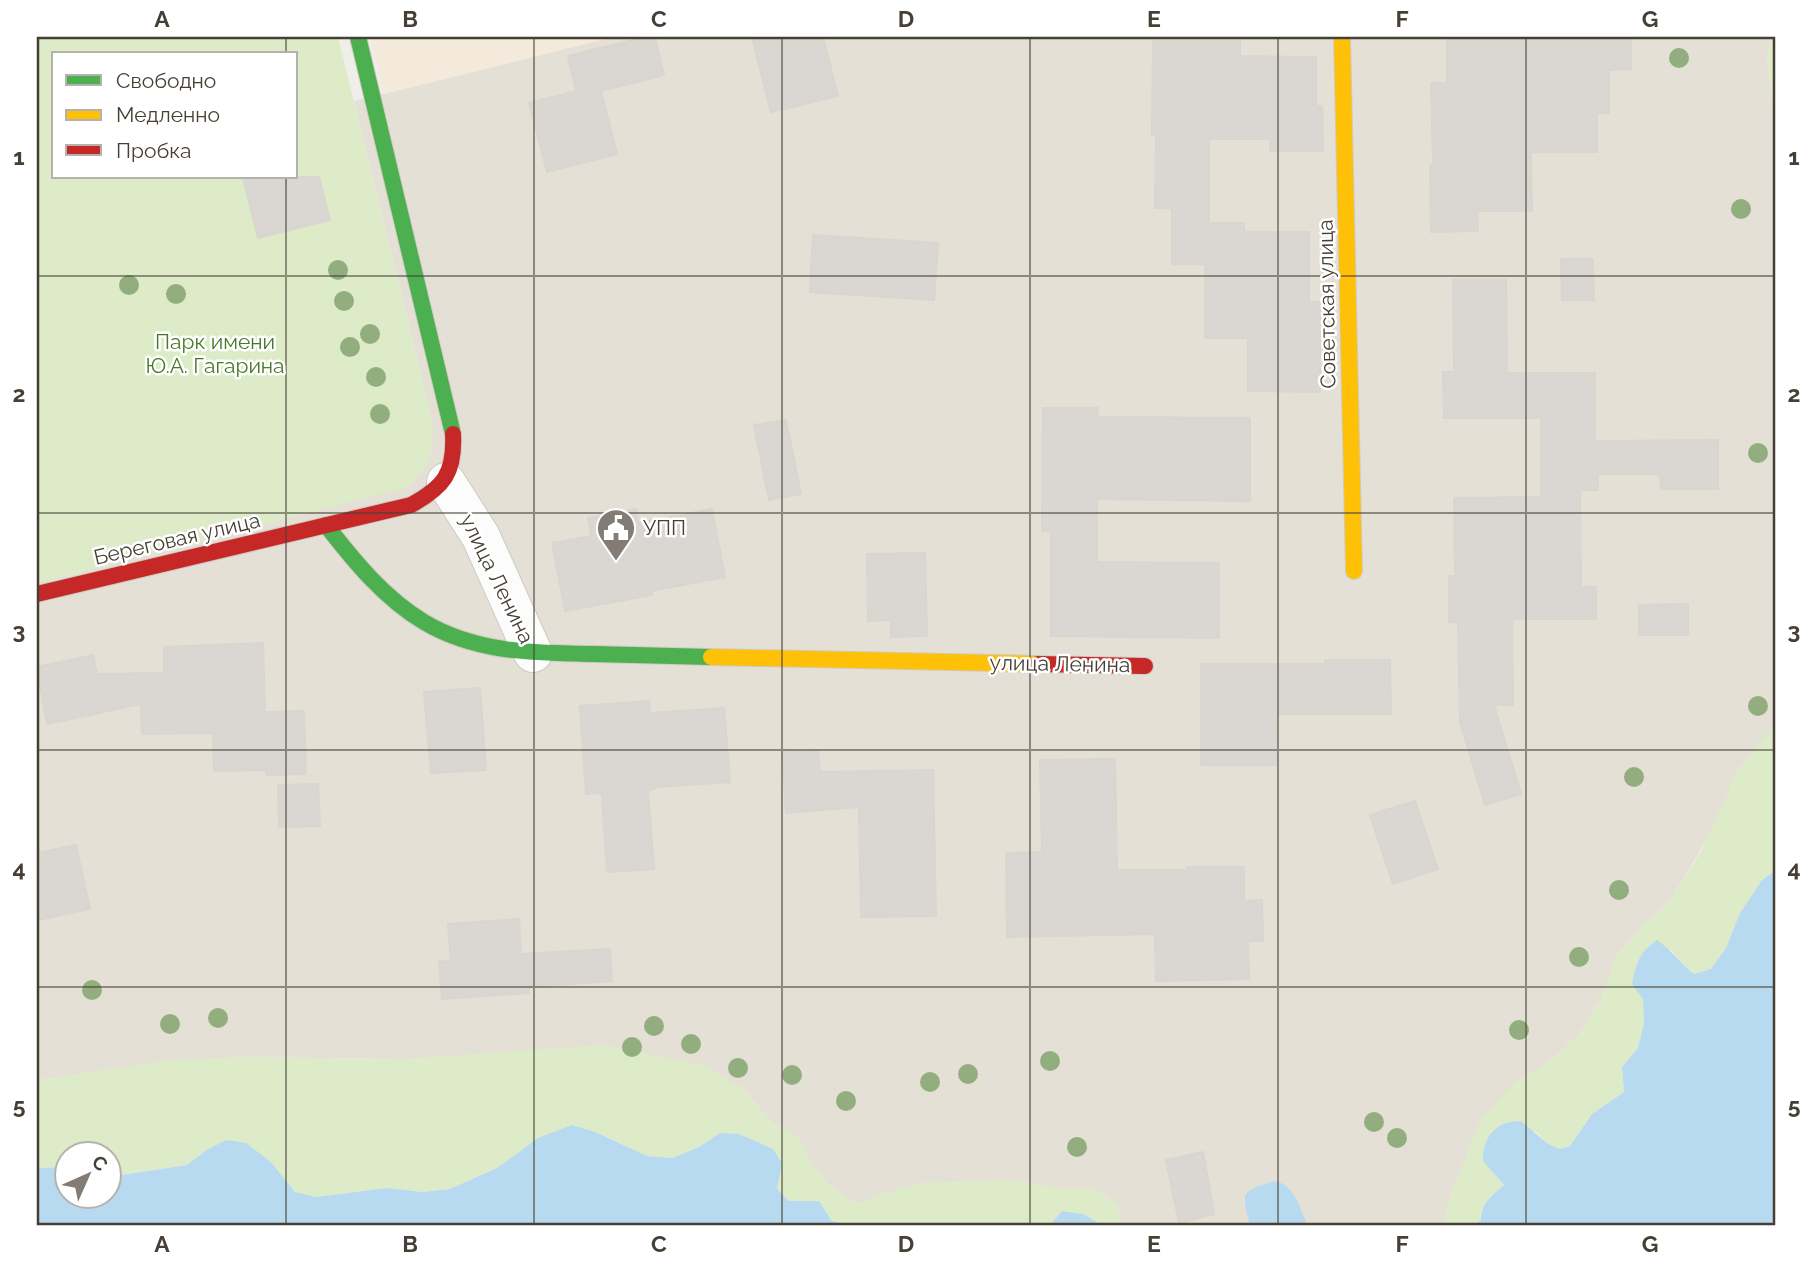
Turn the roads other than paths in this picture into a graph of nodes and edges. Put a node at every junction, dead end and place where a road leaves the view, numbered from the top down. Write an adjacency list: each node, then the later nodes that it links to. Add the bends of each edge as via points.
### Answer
1 (358, 37): 3 (street, via 451,419 453,465)
2 (1342, 37): 5 (street, Советская улица)
3 (446, 482): 4 (street, Береговая улица, via 411,505); 7 (street, улица Ленина, via 481,537)
4 (326, 526): 6 (street, Береговая улица); 7 (street, via 364,573 429,626 467,642)
5 (1354, 571)
6 (37, 594)
7 (533, 653): 8 (street, улица Ленина)
8 (1145, 666)

